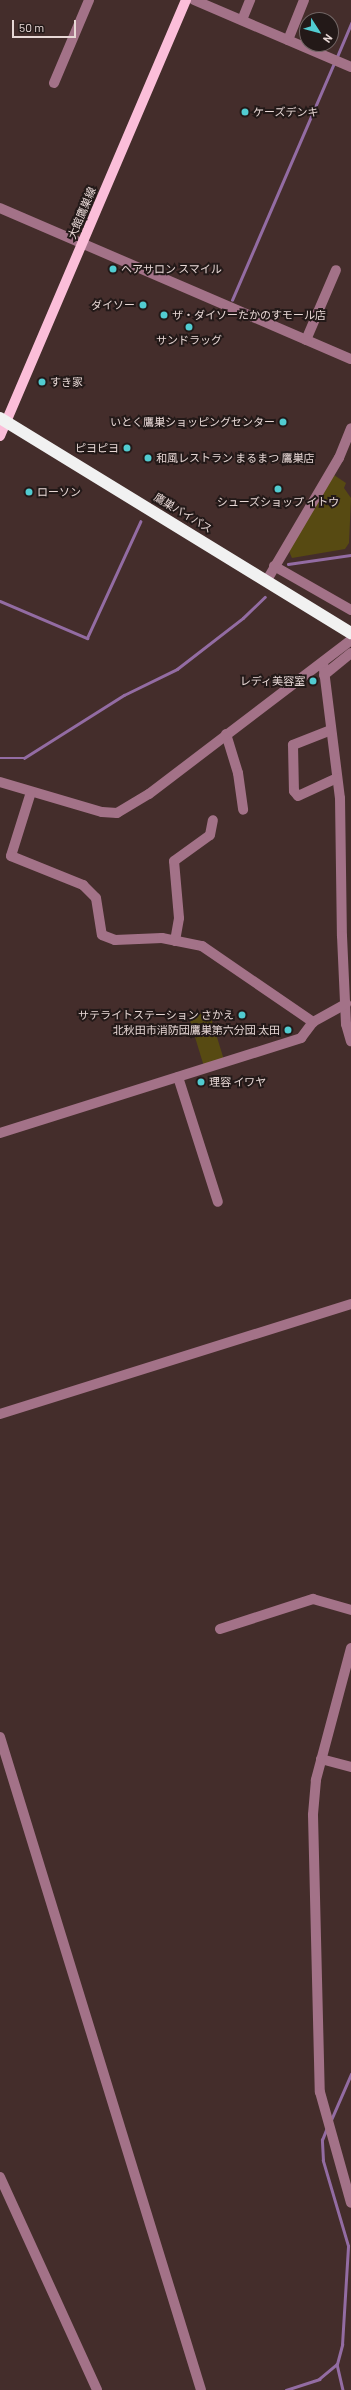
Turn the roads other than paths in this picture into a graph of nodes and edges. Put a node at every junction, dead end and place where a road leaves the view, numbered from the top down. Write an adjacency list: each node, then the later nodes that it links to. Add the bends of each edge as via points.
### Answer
1 (90, 0): 9 (street)
2 (186, 0): 11 (main road, 大館鷹巣線)
3 (194, 0): 6 (street)
4 (250, 0): 6 (street)
5 (304, 0): 7 (street)
6 (242, 20): 7 (street)
7 (288, 40): 8 (street)
8 (351, 66)
9 (54, 83)
10 (0, 208): 11 (street)
11 (83, 243): 13 (street); 15 (main road, 大館鷹巣線)
12 (336, 270): 13 (street)
13 (306, 340): 14 (street)
14 (351, 359)
15 (3, 419): 17 (main road, 大館鷹巣線); 19 (highway, 鷹巣バイパス)
16 (351, 428): 18 (street, via 339,458)
17 (0, 436)
18 (274, 566): 19 (street); 20 (street)
19 (267, 580): 21 (highway, 鷹巣バイパス)
20 (351, 610)
21 (351, 633)
22 (351, 640): 24 (street)
23 (351, 653): 25 (street)
24 (323, 662): 25 (street); 27 (street)
25 (324, 675): 26 (street)
26 (331, 730): 28 (street); 28 (street, via 292,745 294,791 298,796)
27 (226, 734): 30 (street, via 149,794 117,812 102,812); 31 (street, via 238,774)
28 (337, 778): 33 (street)
29 (0, 782): 30 (street)
30 (31, 792): 34 (street, via 11,856 83,885 96,898 102,935 115,940)
31 (243, 810)
32 (213, 820): 34 (street, via 210,835 174,861 179,918)
33 (347, 886): 35 (street)
34 (175, 941): 36 (street, via 202,946 228,961)
35 (346, 1004): 36 (street); 37 (street)
36 (313, 1022): 38 (street, via 301,1038)
37 (351, 1041)
38 (178, 1077): 39 (street); 40 (street)
39 (0, 1133)
40 (218, 1202)
41 (351, 1304): 42 (street)
42 (0, 1414)
43 (351, 1610): 44 (street, via 313,1599)
44 (220, 1629)
45 (351, 1649): 47 (street)
46 (0, 1737): 52 (street)
47 (321, 1759): 48 (street); 50 (street, via 313,1815 320,2092 326,2122)
48 (351, 1767)
49 (0, 2177): 51 (street)
50 (351, 2203)
51 (98, 2390)
52 (201, 2390)

